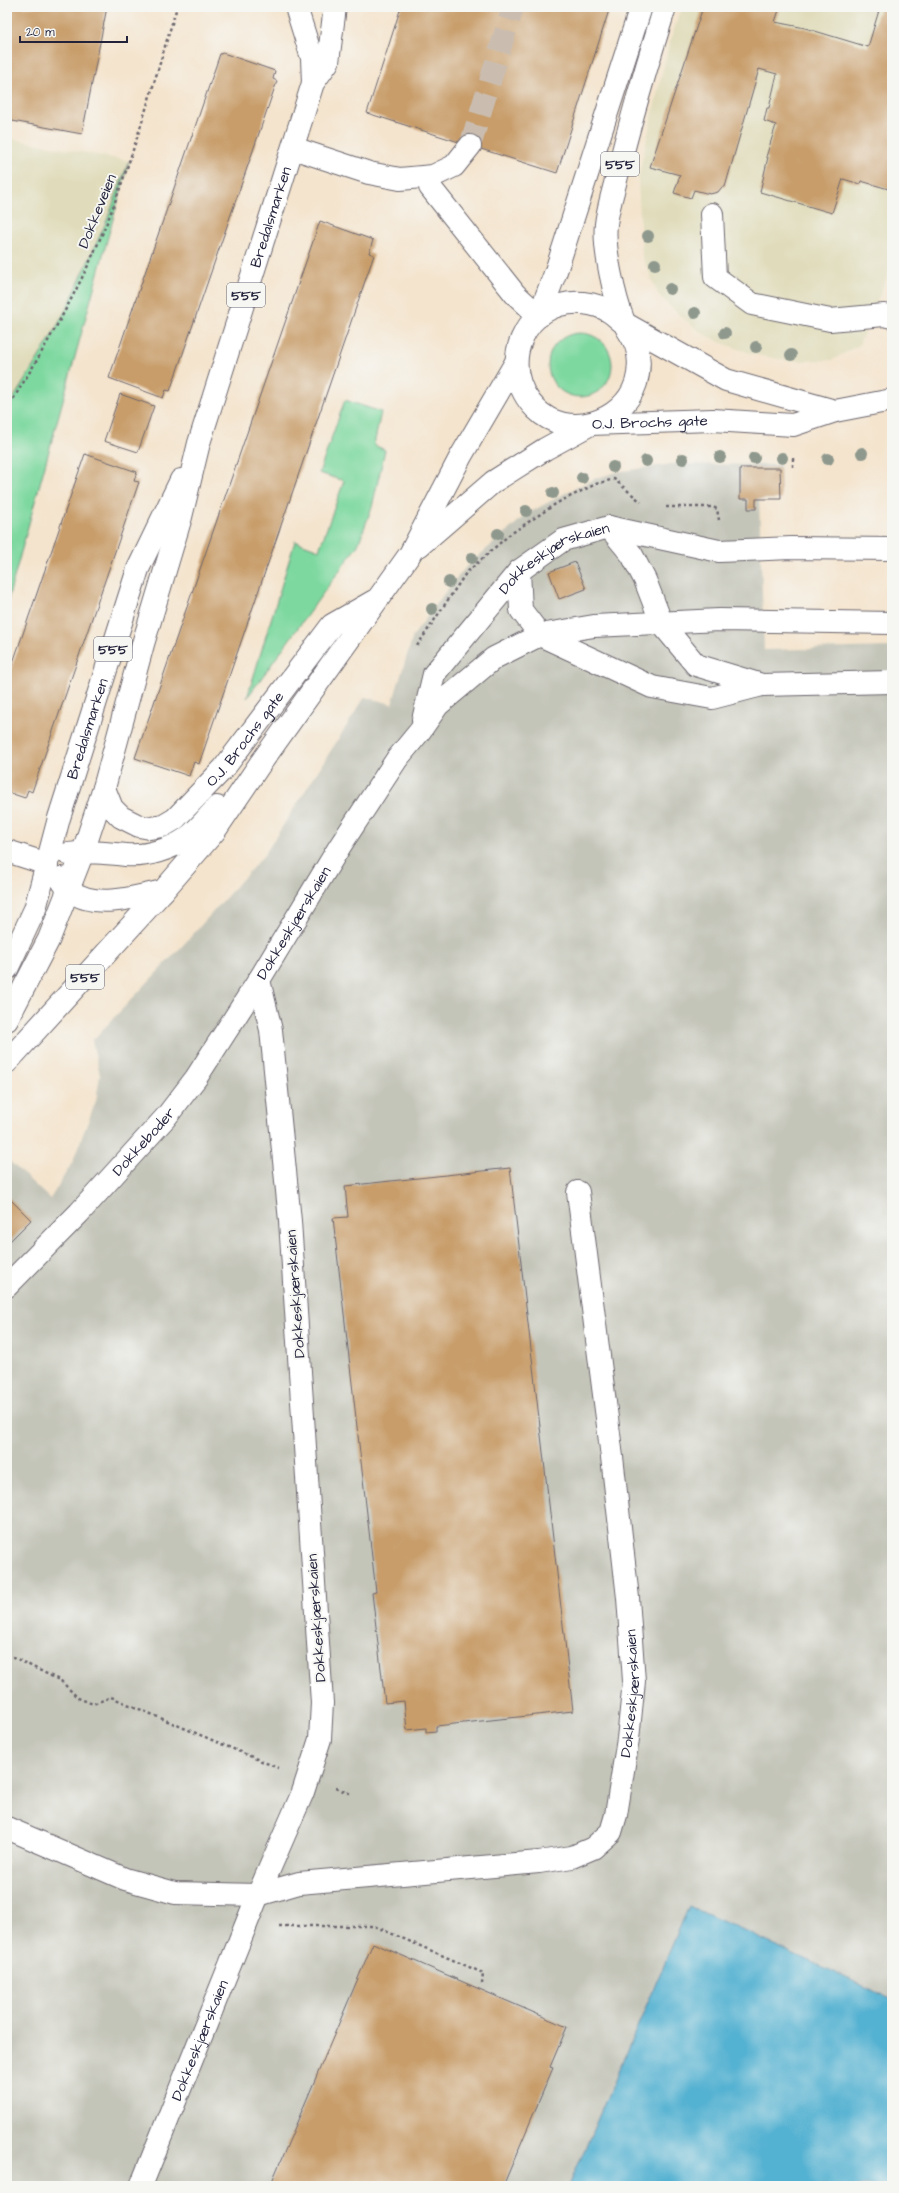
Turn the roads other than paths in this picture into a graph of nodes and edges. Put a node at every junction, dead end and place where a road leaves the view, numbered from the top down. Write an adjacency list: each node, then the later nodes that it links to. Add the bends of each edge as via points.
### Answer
1 (296, 7): 5 (main road, 555, via 312,58)
2 (335, 7): 5 (main road, 555, via 328,62)
3 (641, 7): 10 (main road, 555, via 556,271)
4 (665, 7): 12 (main road, 555, via 630,122 606,225 610,274)
5 (313, 83): 7 (main road, Bredalsmarken / 555)
6 (470, 146): 7 (main road, via 454,166 433,176 400,179 369,173)
7 (293, 148): 17 (main road, Bredalsmarken / 555)
8 (430, 187): 10 (main road, via 515,294)
9 (712, 214): 11 (main road, via 715,276 752,304 830,320 884,315)
10 (539, 316): 12 (main road, 555, via 555,306 573,302 610,311); 13 (main road, 555, via 527,328 519,344)
11 (892, 317)
12 (624, 323): 15 (main road, O.J. Brochs gate, via 726,380); 16 (main road, 555, via 635,342 639,362 636,383 625,402 610,416)
13 (516, 362): 16 (main road, 555, via 518,380 525,397 538,411 554,420 572,425); 20 (main road, O.J. Brochs gate / 555)
14 (892, 400): 15 (main road, O.J. Brochs gate)
15 (835, 411): 16 (main road, O.J. Brochs gate, via 793,425 713,420)
16 (590, 424): 20 (main road, O.J. Brochs gate / 555, via 493,482)
17 (199, 443): 30 (main road, Bredalsmarken / 555, via 181,517); 33 (main road, Bredalsmarken / 555, via 138,569 59,818)
18 (609, 527): 19 (main road, Dokkeskjærskaien, via 719,551 791,548); 21 (main road, Dokkeskjærskaien, via 563,540); 24 (main road, via 632,555)
19 (892, 549)
20 (410, 554): 22 (main road, O.J. Brochs gate / 555)
21 (519, 571): 25 (main road, via 521,610); 28 (main road, Dokkeskjærskaien, via 434,674)
22 (380, 597): 29 (main road, O.J. Brochs gate / 555); 30 (main road, O.J. Brochs gate / 555, via 332,625 224,768 175,819 163,826 139,826 120,817 112,808)
23 (892, 623): 24 (main road, Dokkeskjærskaien, via 719,620)
24 (662, 624): 25 (main road, Dokkeskjærskaien, via 594,626); 27 (main road, via 696,665)
25 (540, 635): 27 (main road, via 652,687 712,698); 28 (main road, Dokkeskjærskaien, via 494,658 438,705)
26 (892, 682): 27 (main road)
27 (762, 685)
28 (420, 731): 37 (main road, Dokkeskjærskaien, via 397,759 340,846)
29 (260, 764): 32 (main road, O.J. Brochs gate / 555, via 188,837 173,846 152,853 128,855); 35 (main road, O.J. Brochs gate / 555, via 214,832)
30 (104, 788): 32 (main road, Bredalsmarken / 555)
31 (7, 851): 33 (main road)
32 (83, 852): 33 (main road, O.J. Brochs gate / 555, via 66,854); 34 (main road, 555)
33 (47, 864): 34 (main road); 36 (main road, 555, via 35,909)
34 (69, 890): 35 (main road, via 92,900 124,899); 38 (main road, 555, via 34,972)
35 (162, 891): 39 (main road, O.J. Brochs gate / 555)
36 (7, 969)
37 (258, 980): 41 (main road, Dokkeboder, via 196,1078 166,1117); 43 (main road, Dokkeskjærskaien, via 271,1030 290,1221 322,1703 320,1740 308,1776)
38 (7, 1020)
39 (7, 1062)
40 (578, 1192): 43 (main road, Dokkeskjærskaien, via 613,1465 628,1598 634,1681 628,1739 611,1832 593,1848 572,1857 299,1883)
41 (7, 1286)
42 (7, 1828): 43 (main road, via 147,1886 175,1893)
43 (258, 1895): 44 (main road, Dokkeskjærskaien)
44 (141, 2186)

